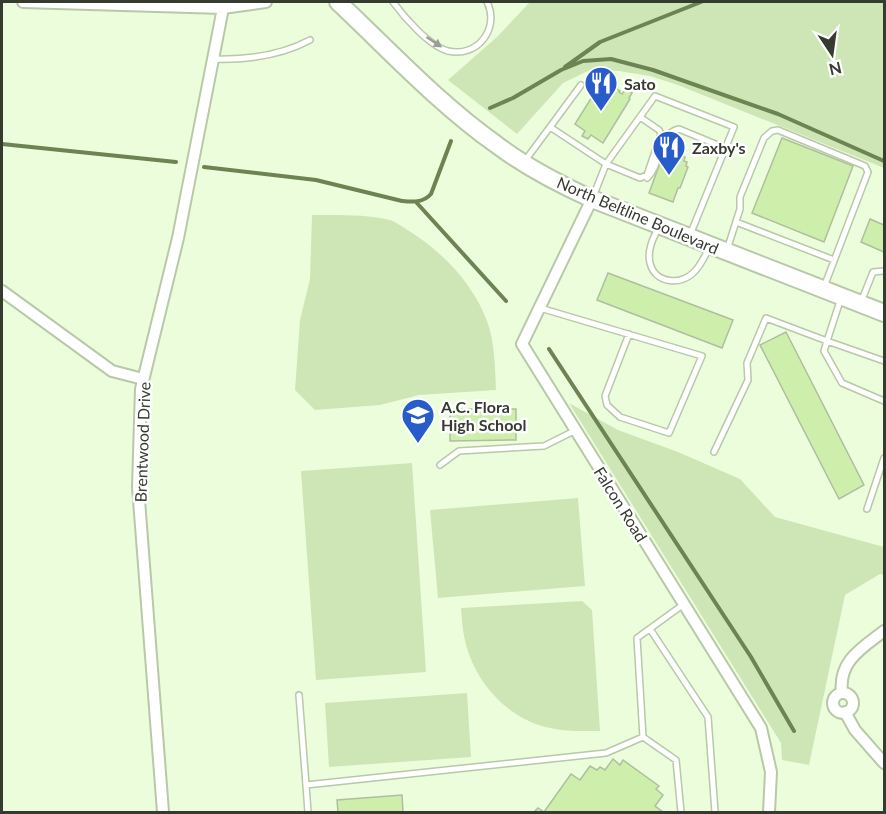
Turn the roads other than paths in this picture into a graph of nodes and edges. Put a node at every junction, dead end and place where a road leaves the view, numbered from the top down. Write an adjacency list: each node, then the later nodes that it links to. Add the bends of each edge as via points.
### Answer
1 (23, 2): 6 (street)
2 (266, 2): 6 (street)
3 (338, 2): 13 (main road, North Beltline Boulevard, via 452,109)
4 (393, 2): 5 (lane, one-way to 5, via 419,32 446,51 464,52 475,47 492,23)
5 (488, 2)
6 (223, 8): 8 (street, Brentwood Drive)
7 (310, 40): 8 (lane, via 294,49 258,57)
8 (211, 58): 32 (street, Brentwood Drive, via 177,238)
9 (581, 85): 11 (lane)
10 (640, 117): 12 (lane, via 655,96 734,127); 14 (lane); 15 (lane, via 662,134 647,175)
11 (550, 127): 13 (lane); 14 (lane)
12 (725, 148): 15 (lane, via 673,130 667,134 653,173 649,178); 19 (lane)
13 (524, 163): 16 (main road, North Beltline Boulevard)
14 (606, 164): 15 (lane); 16 (lane)
15 (640, 178)
16 (592, 199): 18 (main road, North Beltline Boulevard); 27 (street, Falcon Road)
17 (736, 222): 20 (lane); 21 (lane); 21 (lane, via 740,197 764,138 778,130 865,166 868,172)
18 (660, 226): 19 (main road, North Beltline Boulevard); 20 (lane, via 651,242 650,263 657,275 669,281 681,281 694,273)
19 (689, 237): 20 (main road, North Beltline Boulevard)
20 (719, 249): 23 (main road, North Beltline Boulevard)
21 (834, 260): 23 (lane)
22 (885, 271): 26 (lane, via 873,272)
23 (823, 289): 25 (main road, North Beltline Boulevard)
24 (2, 291): 32 (street, via 112,370)
25 (842, 297): 26 (main road, North Beltline Boulevard); 30 (lane)
26 (860, 304): 28 (main road, North Beltline Boulevard)
27 (540, 308): 29 (lane); 34 (street, Falcon Road, via 522,344)
28 (885, 313)
29 (629, 334): 29 (lane, via 702,356 669,433 620,417 607,405 605,396)
30 (827, 341): 31 (lane); 33 (lane, via 824,351 842,382); 35 (lane, via 766,318 747,363 748,381)
31 (885, 362)
32 (143, 379): 46 (street, Brentwood Drive, via 138,487)
33 (885, 401)
34 (576, 430): 37 (lane, via 544,446 459,451); 39 (street, Falcon Road)
35 (714, 452)
36 (885, 458): 38 (lane)
37 (441, 465)
38 (867, 509)
39 (684, 604): 40 (lane); 50 (street, Falcon Road, via 761,728 771,772)
40 (650, 629): 43 (lane, via 637,638); 49 (lane, via 708,717)
41 (885, 630): 44 (street, via 848,662 841,681 842,693 851,696 853,703 845,712 855,730)
42 (299, 695): 45 (lane)
43 (643, 737): 45 (lane, via 606,753); 48 (lane, via 676,760)
44 (885, 763)
45 (306, 785): 47 (lane)
46 (163, 813)
47 (308, 813)
48 (681, 813)
49 (715, 813)
50 (770, 813)

